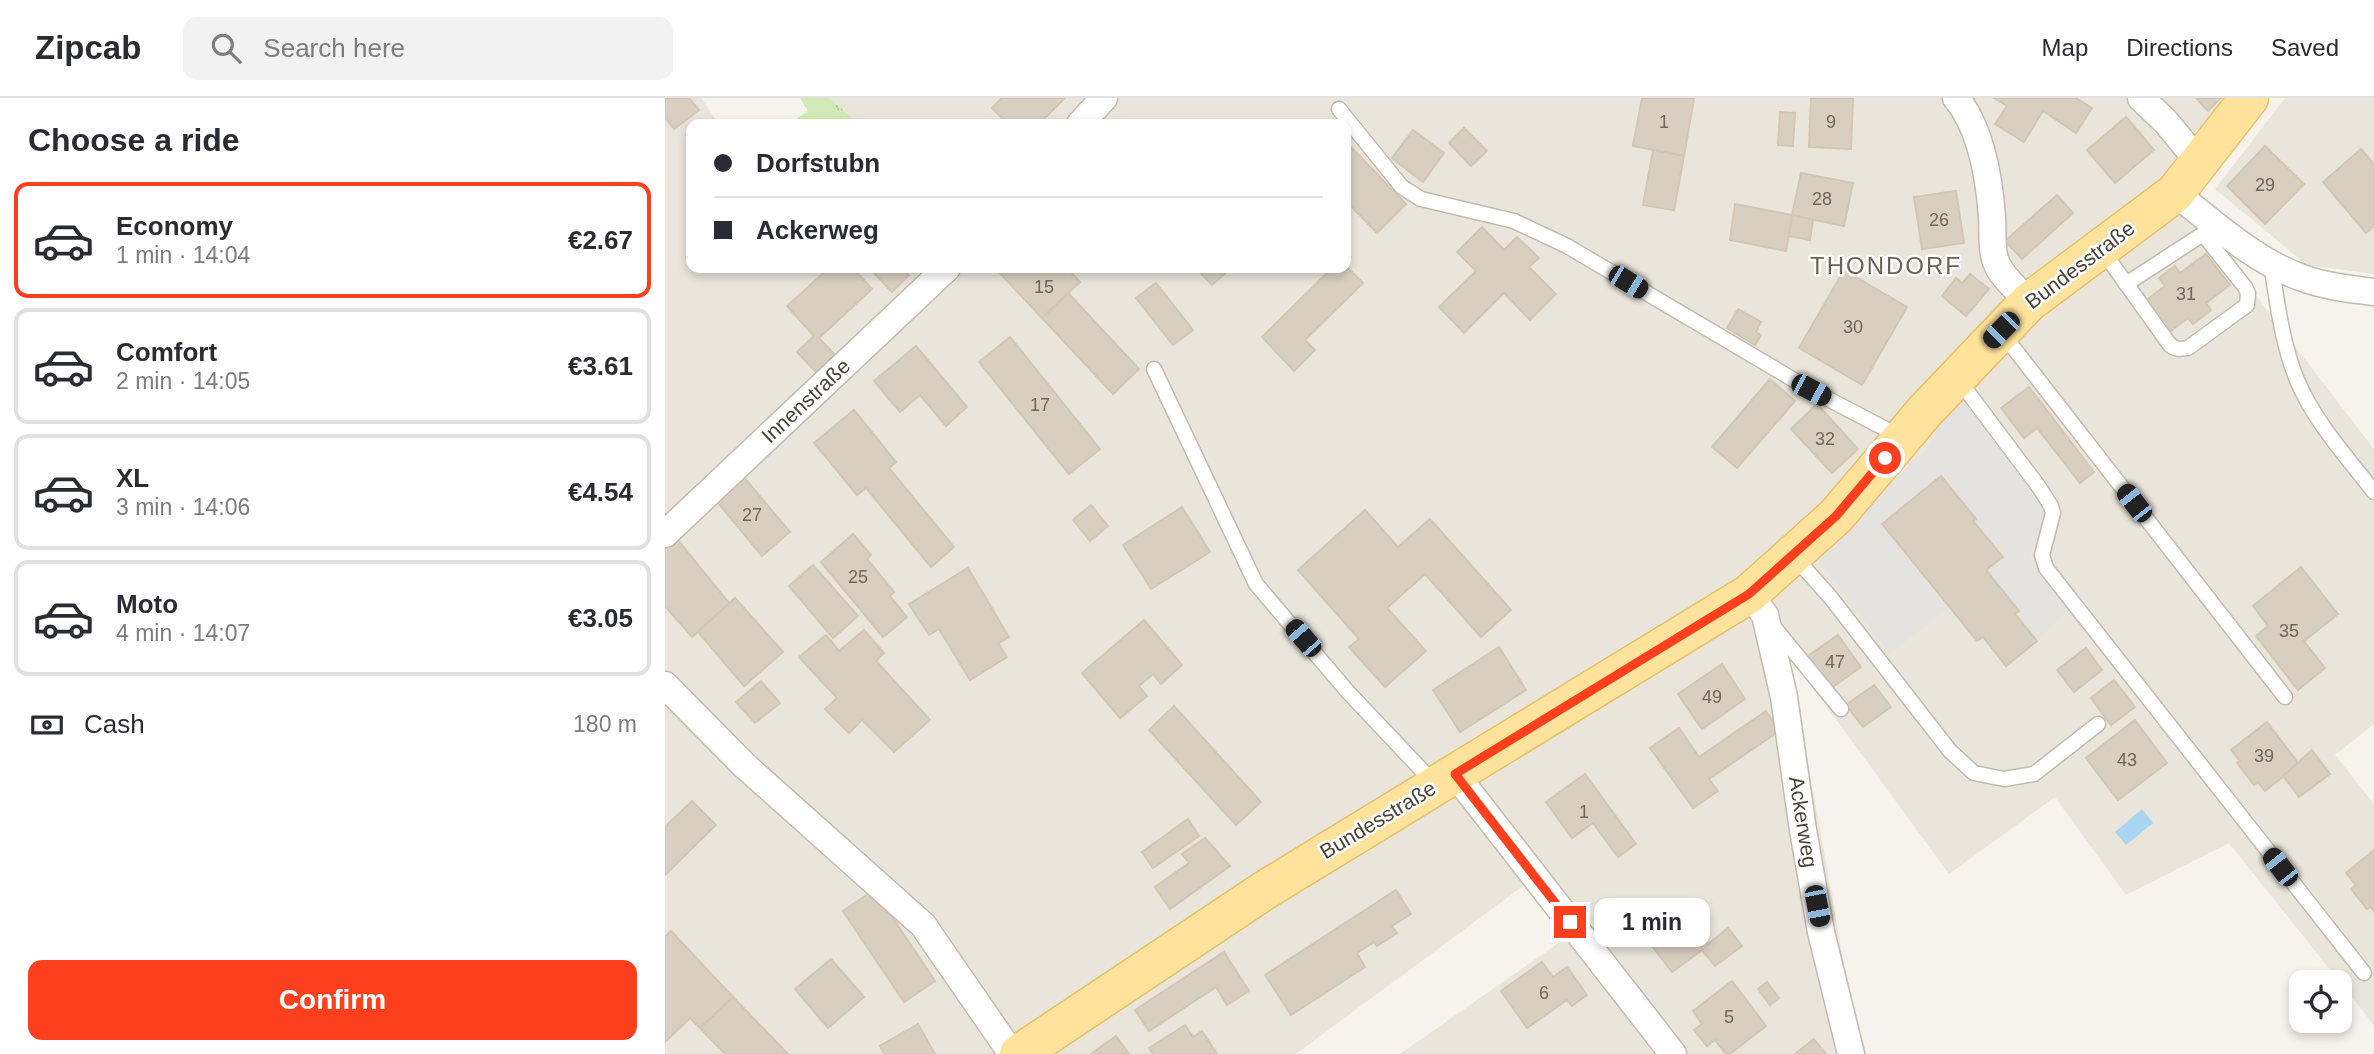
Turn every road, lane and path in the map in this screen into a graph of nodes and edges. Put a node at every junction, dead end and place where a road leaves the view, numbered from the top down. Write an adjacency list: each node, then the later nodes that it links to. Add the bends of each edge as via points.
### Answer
1 (1104, 98): 6 (street)
2 (1956, 98): 17 (street, via 1977,133 1991,205 1995,259)
3 (2141, 98): 9 (street)
4 (2249, 98): 9 (main road, Bundesstraße)
5 (1339, 109): 7 (lane)
6 (1085, 119)
7 (1347, 119)
8 (1351, 124): 21 (lane, via 1402,187 1421,199 1514,221 1567,246 1811,390)
9 (2199, 162): 10 (main road, Bundesstraße)
10 (2175, 193): 11 (street); 12 (main road, Bundesstraße)
11 (2207, 228): 13 (street); 15 (lane); 15 (lane, via 2245,287 2248,300 2188,348 2170,345)
12 (2101, 248): 15 (lane); 17 (main road, Bundesstraße)
13 (2270, 263): 16 (street, via 2316,283); 22 (lane, via 2297,381 2316,415)
14 (942, 273): 23 (street, Innenstraße)
15 (2126, 284)
16 (2374, 292)
17 (2029, 302): 18 (main road, Bundesstraße)
18 (2001, 330): 20 (main road, Bundesstraße); 27 (lane)
19 (1154, 369): 30 (lane, via 1256,584 1348,692)
20 (1957, 378): 21 (main road, Bundesstraße); 31 (lane, via 2051,506 2042,555 2046,568)
21 (1902, 438): 24 (main road, Bundesstraße, via 1836,516)
22 (2374, 492)
23 (665, 534)
24 (1792, 554): 25 (main road, Bundesstraße); 29 (lane, via 1950,751 1974,774 2004,779 2034,774)
25 (1757, 604): 28 (lane); 30 (main road, Bundesstraße); 35 (street, Ackerweg, via 1784,697 1822,932)
26 (665, 685): 32 (street, via 744,765 923,925)
27 (2285, 696)
28 (1841, 709)
29 (2098, 724)
30 (1445, 780): 33 (main road, Bundesstraße, via 1265,890); 34 (street)
31 (2364, 973)
32 (1012, 1054)
33 (1019, 1054)
34 (1673, 1054)
35 (1851, 1054)

